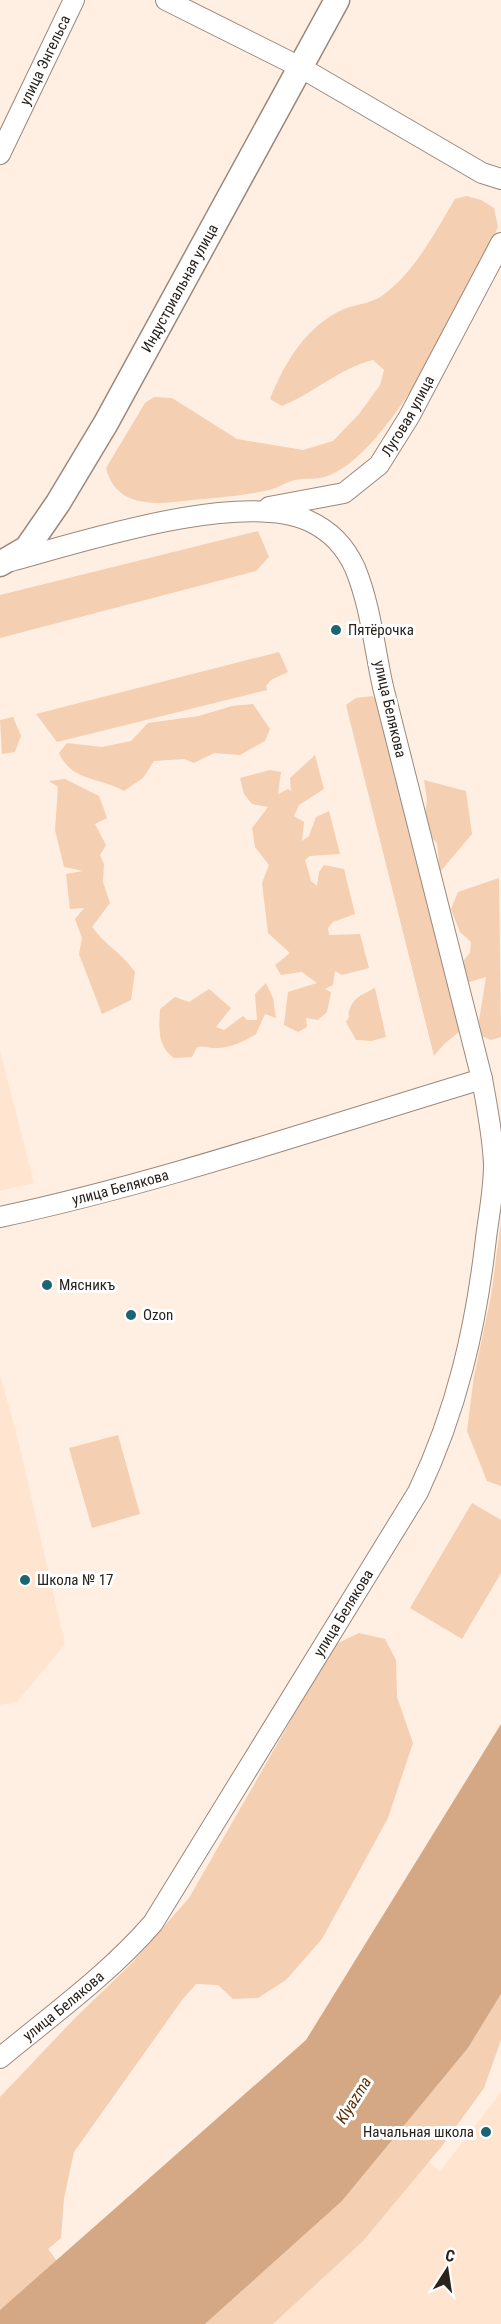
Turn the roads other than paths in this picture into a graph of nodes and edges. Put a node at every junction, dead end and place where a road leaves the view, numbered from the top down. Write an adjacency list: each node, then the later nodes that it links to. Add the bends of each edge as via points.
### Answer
1 (74, 0): 5 (street, улица Энгельса)
2 (166, 0): 4 (street)
3 (337, 0): 4 (street, Индустриальная улица)
4 (300, 67): 6 (street, via 482,173); 9 (street, Индустриальная улица, via 106,423 58,503 27,548)
5 (0, 154)
6 (501, 179)
7 (501, 243): 8 (street, Луговая улица, via 409,417 379,465 344,493)
8 (252, 510): 9 (street, улица Белякова, via 115,533); 10 (street, улица Белякова, via 291,515 323,528 339,541 355,569 369,608 383,686)
9 (2, 563)
10 (482, 1079): 11 (street, улица Белякова, via 322,1130); 12 (street, улица Белякова, via 494,1167 482,1275 455,1401 418,1492 153,1923 76,1995)
11 (0, 1217)
12 (0, 2058)

